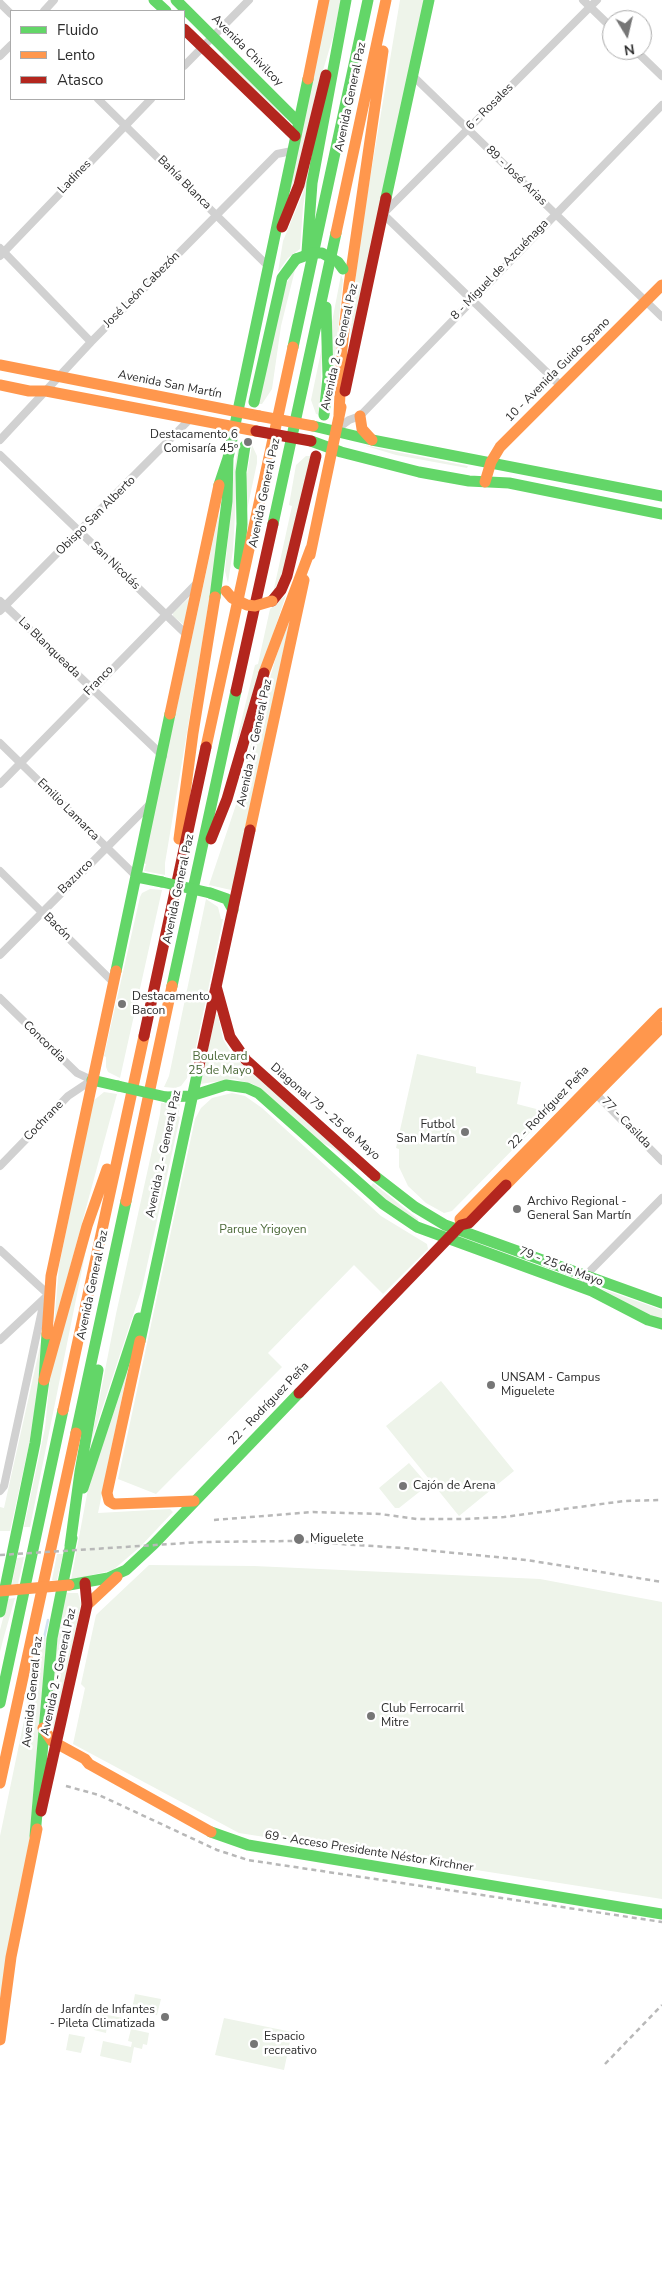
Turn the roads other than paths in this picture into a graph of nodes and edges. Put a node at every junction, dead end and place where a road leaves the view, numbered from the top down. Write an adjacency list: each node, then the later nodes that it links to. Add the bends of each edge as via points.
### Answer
1 (54, 0): 14 (street)
2 (154, 0): 15 (main road)
3 (176, 0): 21 (main road, Avenida Chivilcoy)
4 (249, 0): 21 (street)
5 (324, 0): 32 (main road)
6 (346, 0): 19 (main road)
7 (368, 0): 46 (main road, Avenida General Paz)
8 (386, 0): 17 (main road, Avenida General Paz)
9 (430, 0): 28 (main road, Avenida 2 - General Paz)
10 (583, 0): 13 (street)
11 (597, 0): 13 (street, 6 - Rosales)
12 (0, 3): 16 (street)
13 (590, 7): 18 (street); 34 (street, 6 - Rosales)
14 (45, 10)
15 (165, 10)
16 (10, 13)
17 (382, 17): 40 (main road, Avenida General Paz); 44 (main road, via 382,65)
18 (602, 18)
19 (342, 24): 41 (main road, via 320,95 299,185); 46 (main road, via 312,184)
20 (185, 30): 23 (main road)
21 (213, 37): 23 (street); 32 (main road, Avenida Chivilcoy)
22 (10, 46): 24 (street)
23 (202, 48): 26 (street); 35 (main road)
24 (0, 56)
25 (645, 60): 27 (street)
26 (185, 65)
27 (662, 76)
28 (414, 77): 34 (street, 89 - José Arias); 38 (main road, Avenida 2 - General Paz)
29 (99, 100): 33 (street, Bahía Blanca)
30 (151, 100): 33 (street, Ladines)
31 (662, 105): 37 (street, 8 - Miguel de Azcuénaga)
32 (298, 122): 35 (main road)
33 (125, 125): 39 (street, Bahía Blanca); 42 (street, Ladines)
34 (468, 129): 37 (street, 89 - José Arias); 38 (street, 6 - Rosales)
35 (295, 136): 36 (main road)
36 (292, 151): 39 (street, José León Cabezón, via 277,154); 41 (main road)
37 (555, 213): 47 (street, 8 - Miguel de Azcuénaga); 48 (street, 89 - José Arias)
38 (383, 214): 47 (street); 59 (main road, Avenida 2 - General Paz)
39 (216, 215): 43 (street, Bahía Blanca); 50 (street, José León Cabezón)
40 (336, 231): 58 (main road, via 326,303 328,377); 91 (main road, Avenida General Paz)
41 (275, 240): 43 (main road)
42 (1, 252): 50 (street)
43 (269, 267): 57 (main road)
44 (349, 285): 56 (main road, bridge, via 338,262 322,253 304,254 296,259 282,278); 59 (main road)
45 (662, 285): 48 (main road, 10 - Avenida Guido Spano)
46 (306, 289): 81 (main road, Avenida General Paz)
47 (472, 300): 54 (street); 60 (street, 8 - Miguel de Azcuénaga)
48 (646, 301): 49 (street, 89 - José Arias); 54 (main road, 10 - Avenida Guido Spano)
49 (662, 317)
50 (91, 342): 52 (street, José León Cabezón)
51 (0, 365): 52 (main road, Avenida San Martín)
52 (58, 378): 55 (street, José León Cabezón); 57 (main road, Avenida San Martín)
53 (0, 385): 55 (main road)
54 (562, 387): 71 (main road, 10 - Avenida Guido Spano, via 500,447)
55 (46, 391): 61 (main road); 64 (street, José León Cabezón)
56 (254, 402)
57 (238, 412): 62 (main road); 63 (main road, Avenida San Martín, bridge)
58 (324, 415)
59 (339, 415): 63 (main road, Avenida 2 - General Paz)
60 (360, 416): 63 (street, 8 - Miguel de Azcuénaga); 65 (main road, via 362,429)
61 (190, 419): 62 (main road); 75 (street, Obispo San Alberto)
62 (235, 427): 67 (main road, bridge); 70 (main road)
63 (335, 431): 65 (main road, Avenida San Martín); 67 (main road, Avenida 2 - General Paz)
64 (0, 440)
65 (372, 440): 71 (main road, Avenida San Martín)
66 (244, 446): 81 (main road)
67 (332, 447): 72 (main road, via 385,464); 76 (main road, Avenida 2 - General Paz)
68 (0, 454): 75 (street, San Nicolás)
69 (316, 456): 77 (main road, bridge, via 287,576 272,601 255,606 239,603 226,591)
70 (228, 458): 77 (main road); 78 (main road, via 220,480)
71 (491, 462): 72 (main road, 10 - Avenida Guido Spano); 73 (main road, Avenida San Martín)
72 (485, 482): 74 (main road, via 516,484)
73 (662, 496)
74 (662, 514)
75 (80, 532): 79 (street, Obispo San Alberto); 80 (street, San Nicolás)
76 (311, 548): 91 (main road, via 267,663 227,799); 94 (main road, Avenida 2 - General Paz)
77 (220, 570): 93 (main road, via 181,818)
78 (199, 580): 80 (street, Franco); 82 (main road)
79 (2, 606): 83 (street, La Blanqueada)
80 (165, 614): 82 (street, San Nicolás); 83 (street, Franco)
81 (235, 617): 93 (main road, Avenida General Paz)
82 (188, 635): 85 (main road)
83 (91, 688): 85 (street, La Blanqueada); 86 (street, Franco)
84 (0, 743): 86 (street, Emilio Lamarca)
85 (163, 756): 88 (main road)
86 (20, 763): 87 (street, Franco); 89 (street, Emilio Lamarca)
87 (0, 784)
88 (153, 801): 89 (street, Bazurco); 92 (main road)
89 (106, 847): 92 (street, Emilio Lamarca); 95 (street, Bazurco)
90 (0, 871): 95 (street, Bacón)
91 (196, 875): 113 (main road, Avenida General Paz)
92 (137, 877): 94 (main road, bridge, via 210,892 227,899); 98 (main road)
93 (176, 890): 105 (main road, Avenida General Paz)
94 (233, 910): 97 (main road, Avenida 2 - General Paz)
95 (42, 911): 96 (street, Bazurco); 98 (street, Bacón)
96 (0, 955)
97 (216, 982): 104 (main road, Avenida 2 - General Paz); 109 (main road, Diagonal 79 - 25 de Mayo, via 230,1038 254,1069 388,1186 423,1212)
98 (114, 983): 102 (main road)
99 (0, 998): 102 (street, Concordia, via 77,1073)
100 (662, 1012): 103 (main road, 22 - Rodríguez Peña)
101 (662, 1027): 103 (main road, 22 - Rodríguez Peña)
102 (92, 1080): 104 (main road, bridge, via 166,1096); 107 (street, Cochrane, via 68,1096); 115 (main road)
103 (593, 1090): 106 (street, 77 - Casilda); 109 (main road, 22 - Rodríguez Peña, via 469,1223)
104 (191, 1096): 110 (main road, via 220,1086 238,1085 258,1093 390,1210 417,1228); 114 (main road, Avenida 2 - General Paz)
105 (130, 1099): 119 (main road, via 87,1226); 128 (main road, Avenida General Paz)
106 (662, 1161)
107 (0, 1166)
108 (662, 1198): 112 (street)
109 (459, 1228): 110 (main road, 22 - Rodríguez Peña); 112 (main road, 79 - 25 de Mayo)
110 (449, 1240): 112 (main road, 79 - 25 de Mayo); 121 (main road, 22 - Rodríguez Peña)
111 (0, 1250): 115 (street)
112 (583, 1282): 116 (main road, 79 - 25 de Mayo); 117 (main road, 79 - 25 de Mayo, via 648,1320)
113 (106, 1289): 122 (main road, via 94,1395); 133 (main road, Avenida General Paz)
114 (148, 1293): 121 (main road, Avenida 2 - General Paz, via 107,1493 114,1504); 122 (main road, Avenida General Paz, via 94,1453)
115 (49, 1295): 118 (street); 119 (main road); 120 (street, via 42,1310 4,1486)
116 (662, 1303)
117 (662, 1324)
118 (0, 1340)
119 (44, 1380): 127 (main road, via 31,1468)
120 (0, 1491)
121 (194, 1501): 123 (main road, 22 - Rodríguez Peña)
122 (70, 1546): 129 (main road, Avenida General Paz, via 52,1638)
123 (126, 1570): 124 (main road, 22 - Rodríguez Peña); 126 (main road, Avenida 2 - General Paz)
124 (85, 1583): 125 (main road, 22 - Rodríguez Peña, bridge); 126 (main road, Avenida 2 - General Paz)
125 (0, 1591)
126 (88, 1605): 130 (main road, Avenida 2 - General Paz)
127 (0, 1612)
128 (0, 1703)
129 (43, 1728): 130 (main road, via 48,1738); 134 (main road, Avenida General Paz)
130 (57, 1744): 131 (main road, Avenida 2 - General Paz); 132 (main road, 69 - Acceso Presidente Néstor Kirchner)
131 (53, 1763): 132 (main road, 69 - Acceso Presidente Néstor Kirchner, via 66,1756); 134 (main road, Avenida 2 - General Paz)
132 (89, 1764): 135 (main road, 69 - Acceso Presidente Néstor Kirchner, via 209,1831 248,1845)
133 (0, 1783)
134 (35, 1836): 136 (main road, Avenida 2 - General Paz, via 11,1958)
135 (662, 1914)
136 (0, 2040)

